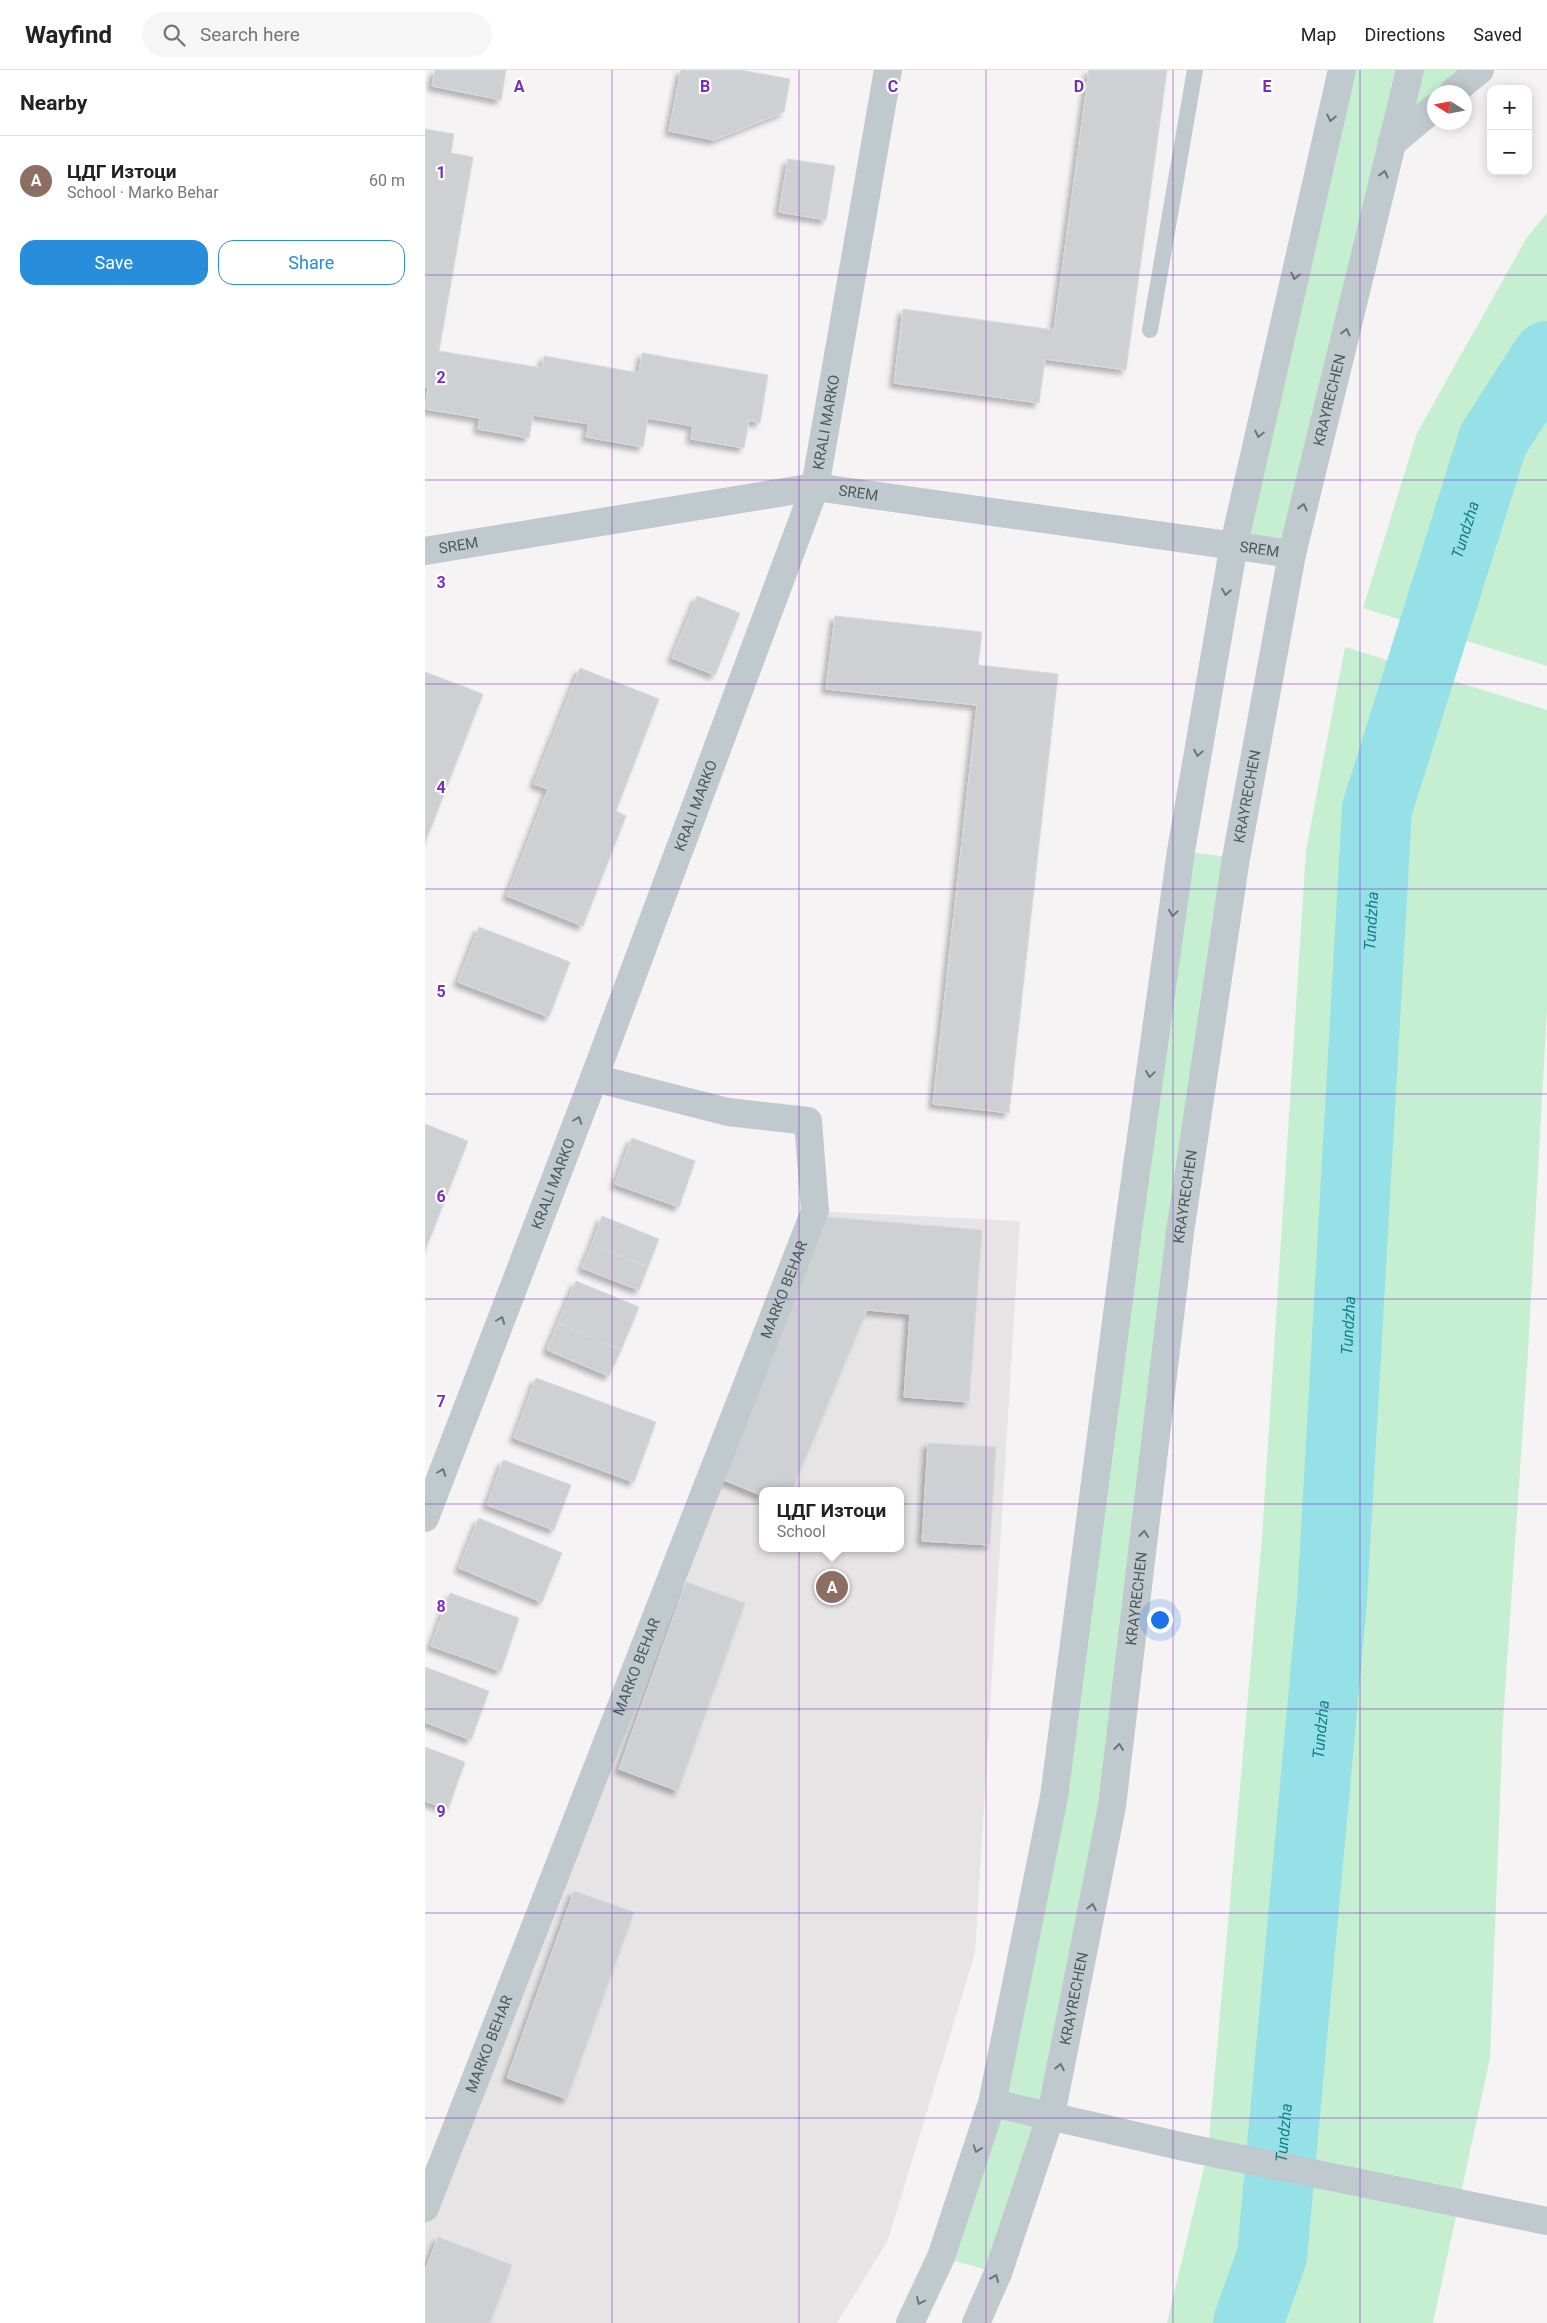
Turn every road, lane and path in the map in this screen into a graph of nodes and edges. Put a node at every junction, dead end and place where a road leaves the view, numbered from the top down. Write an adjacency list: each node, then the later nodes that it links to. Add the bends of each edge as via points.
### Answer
1 (888, 70): 10 (street, KRALI MARKO)
2 (1195, 70): 9 (lane)
3 (1342, 70): 11 (street, one-way to 11)
4 (1411, 70): 8 (street, KRAYRECHEN)
5 (1480, 70): 6 (street)
6 (1462, 85)
7 (1427, 115): 8 (street)
8 (1391, 144): 13 (street, KRAYRECHEN, one-way to 8)
9 (1151, 330)
10 (815, 486): 11 (street, SREM); 12 (street, SREM); 14 (street, KRALI MARKO)
11 (1234, 544): 13 (street, SREM); 16 (street, one-way to 16, via 1181,851 1054,1797)
12 (425, 551)
13 (1292, 554): 17 (street, KRAYRECHEN, one-way to 13, via 1111,1806 1182,1222 1236,858)
14 (594, 1078): 15 (street, KRALI MARKO, one-way to 14); 18 (street, MARKO BEHAR, via 728,1112 808,1121 815,1210)
15 (425, 1518)
16 (992, 2103): 17 (street); 20 (street, one-way to 20, via 941,2257)
17 (1051, 2114): 19 (street, via 1189,2148); 21 (street, KRAYRECHEN, one-way to 17, via 997,2274)
18 (425, 2208)
19 (1534, 2219)
20 (910, 2323)
21 (976, 2323)

